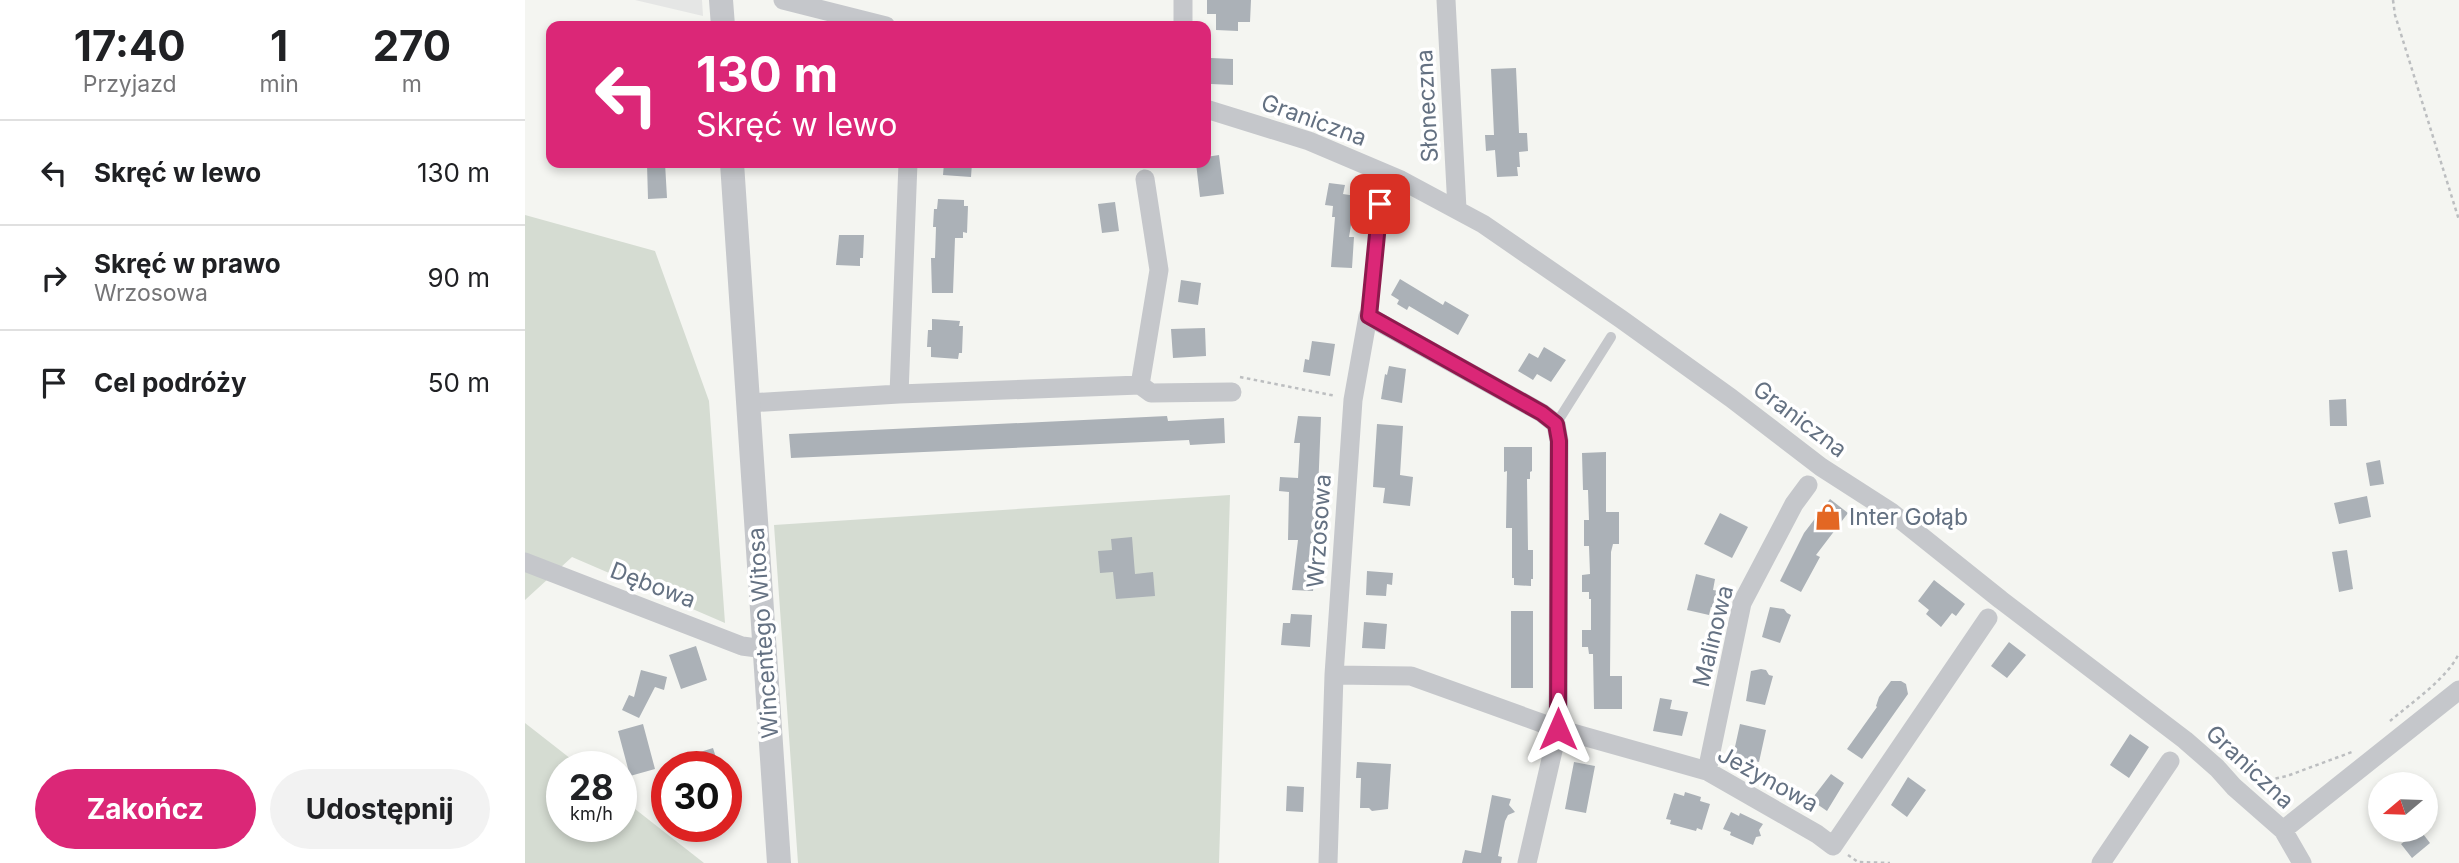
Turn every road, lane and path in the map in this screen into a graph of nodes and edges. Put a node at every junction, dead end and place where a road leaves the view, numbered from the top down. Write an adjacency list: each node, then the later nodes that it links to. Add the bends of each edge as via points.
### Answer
1 (721, 0): 6 (street)
2 (783, 0): 7 (street)
3 (1183, 0): 8 (street)
4 (1446, 0): 14 (street, Słoneczna)
5 (2393, 0): 15 (path, via 2420,103)
6 (723, 21)
7 (866, 21)
8 (1183, 21)
9 (1211, 111): 14 (street, Graniczna, via 1309,141)
10 (732, 168): 21 (street, Wincentego Witosa)
11 (908, 168): 20 (street)
12 (1145, 179): 18 (street, via 1159,270)
13 (1380, 204): 16 (lane, Wrzosowa)
14 (1457, 209): 35 (street, Graniczna, via 1621,319 1821,467 1891,512 2185,740)
15 (2459, 220)
16 (1369, 316): 22 (street); 28 (street, Wrzosowa, via 1353,400)
17 (1611, 337): 22 (lane)
18 (1140, 385): 19 (street, via 1150,393); 20 (street)
19 (1231, 392)
20 (899, 394): 21 (street)
21 (748, 403): 26 (street, Wincentego Witosa)
22 (1556, 424): 31 (street)
23 (1808, 485): 34 (street, Malinowa, via 1742,603)
24 (525, 562): 26 (street, Dębowa, via 742,646)
25 (1988, 618): 37 (street)
26 (765, 649): 38 (street, Wincentego Witosa)
27 (2459, 653): 30 (path, via 2425,692)
28 (1334, 674): 31 (street, Jeżynowa, via 1411,676); 39 (street, Wrzosowa)
29 (2459, 690): 36 (street)
30 (2383, 726)
31 (1558, 729): 34 (street, Jeżynowa); 40 (street)
32 (2352, 752): 35 (path, via 2287,776)
33 (2170, 761): 42 (street)
34 (1707, 771): 37 (street, Jeżynowa)
35 (2234, 787): 36 (street, Graniczna)
36 (2283, 830): 43 (street, Graniczna)
37 (1833, 846): 41 (path, via 1858,862)
38 (779, 863)
39 (1328, 863)
40 (1527, 863)
41 (1890, 863)
42 (2101, 863)
43 (2302, 863)

